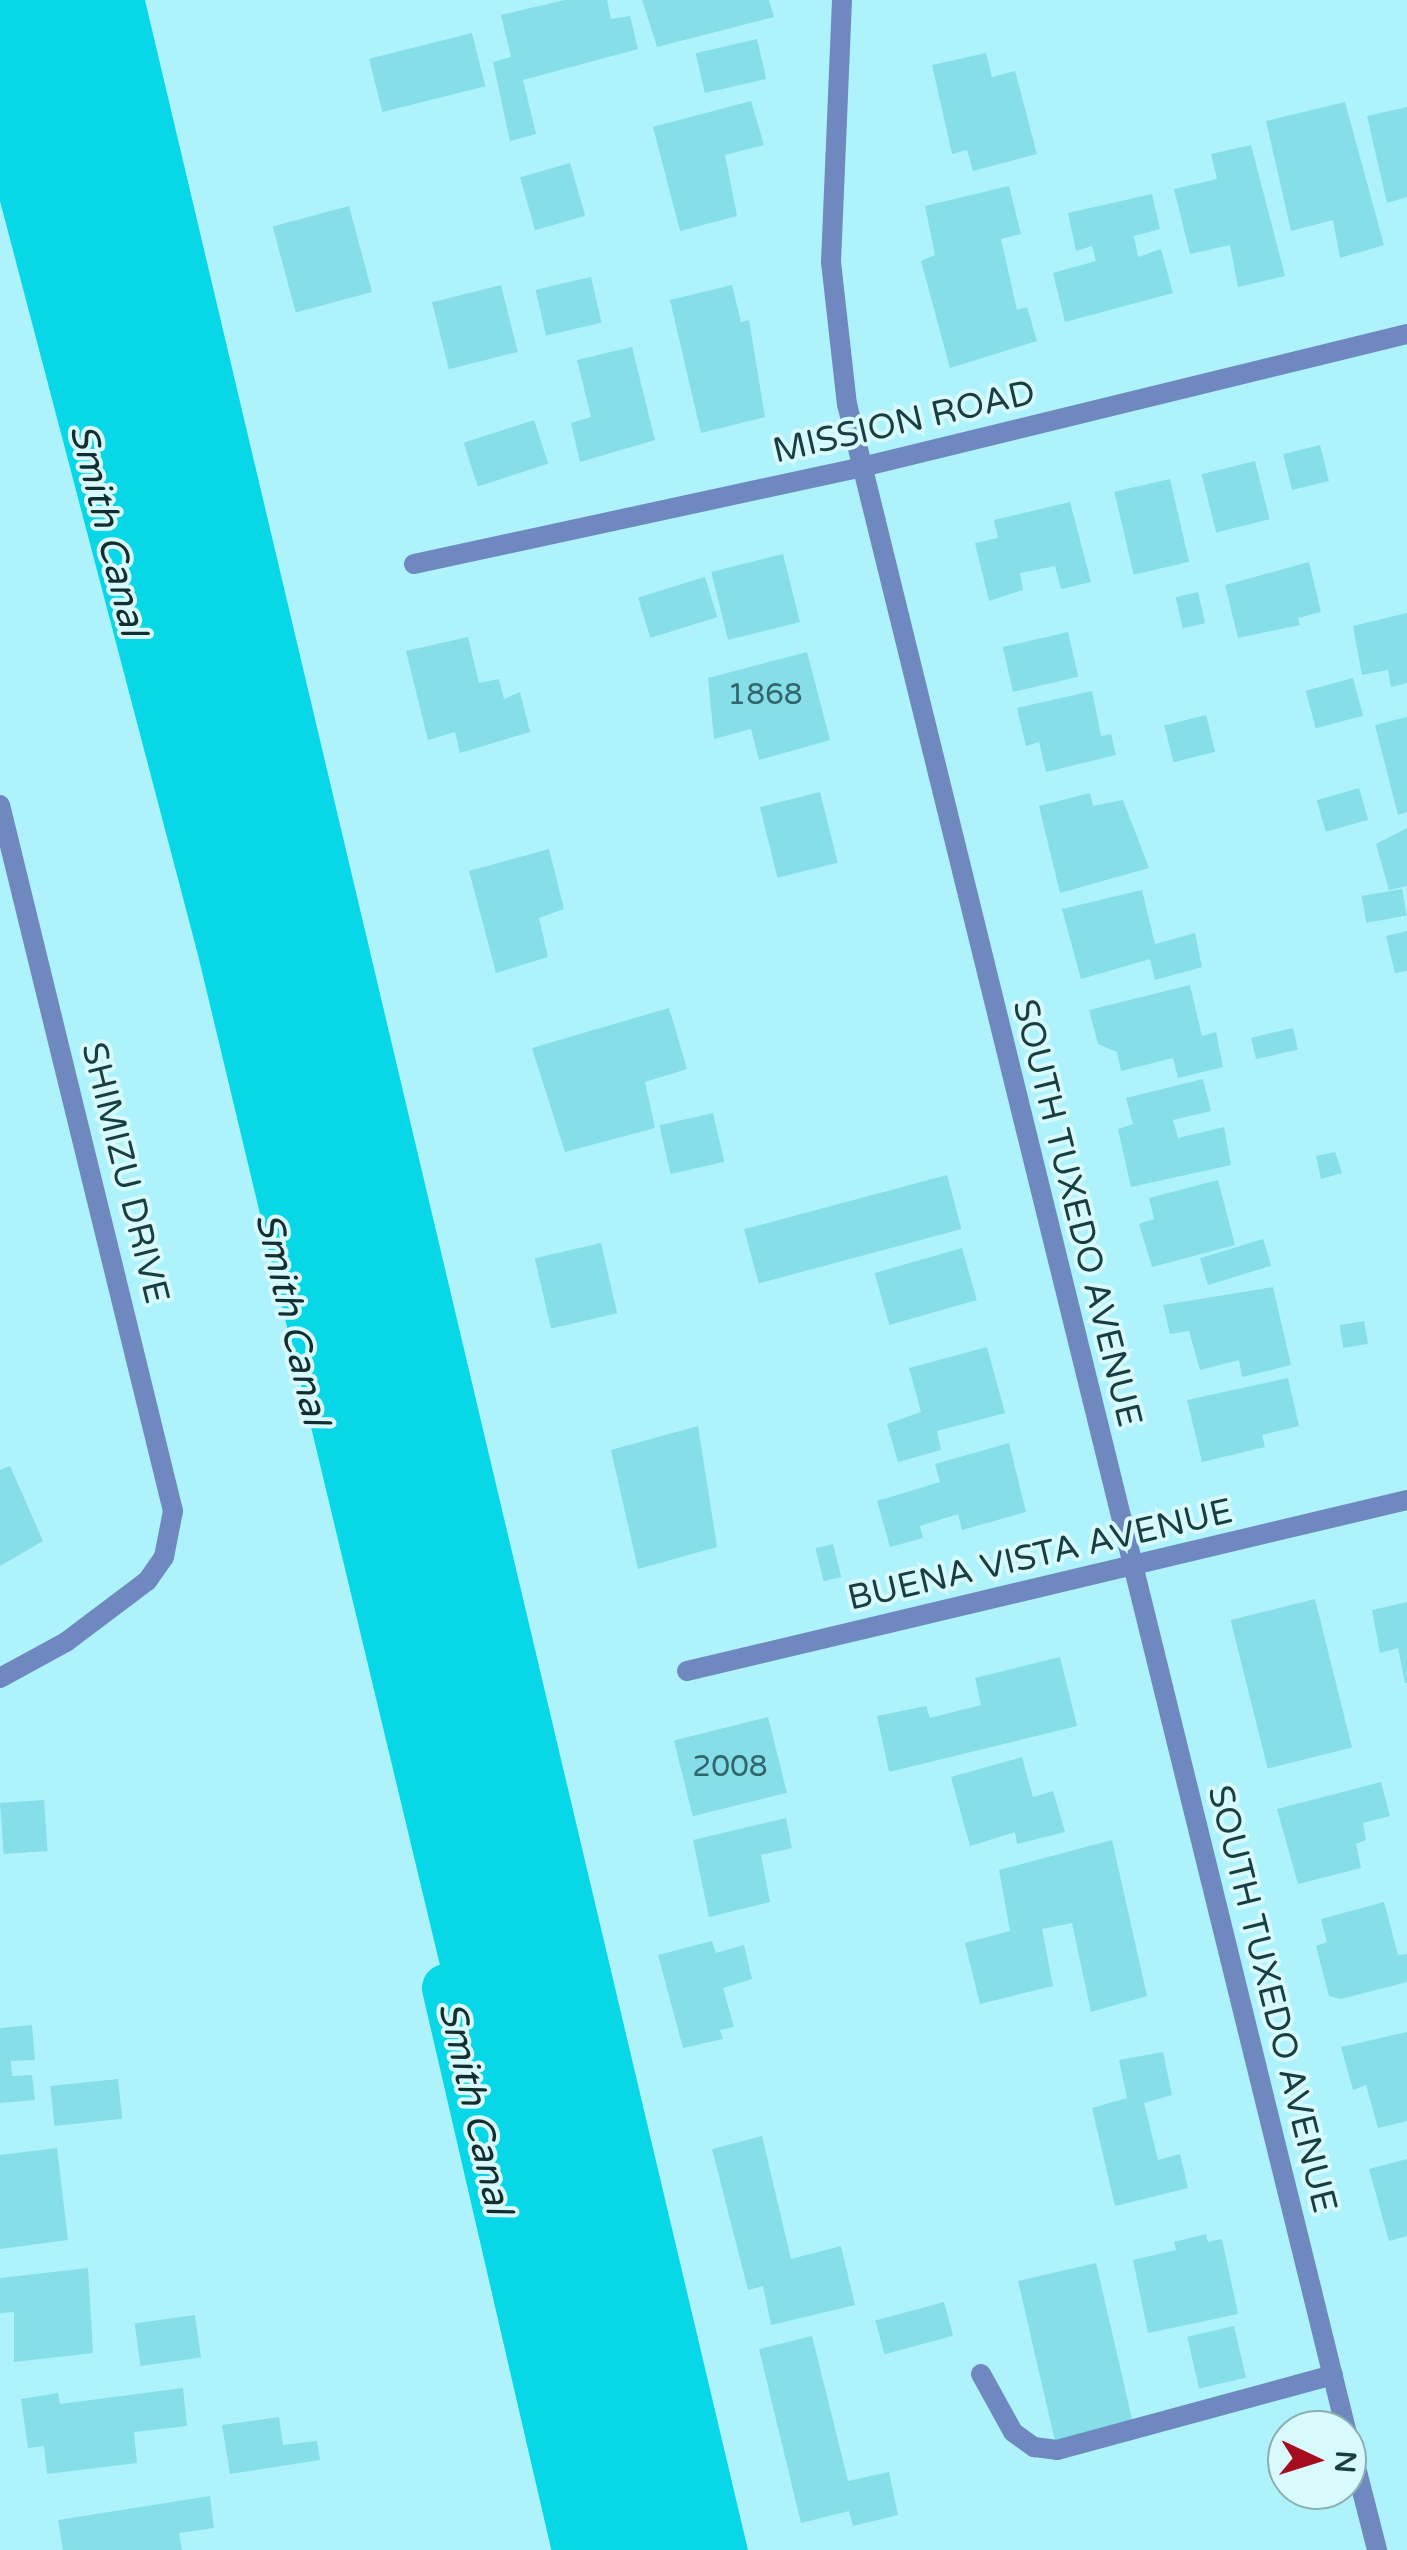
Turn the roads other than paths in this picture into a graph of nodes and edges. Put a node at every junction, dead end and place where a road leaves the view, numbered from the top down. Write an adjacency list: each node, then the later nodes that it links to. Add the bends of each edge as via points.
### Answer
1 (842, 0): 3 (street, SOUTH TUXEDO AVENUE, via 830,262)
2 (1407, 334): 3 (street, MISSION ROAD)
3 (862, 467): 4 (street, MISSION ROAD); 7 (street, SOUTH TUXEDO AVENUE)
4 (414, 564)
5 (0, 805): 9 (street, SHIMIZU DRIVE, via 173,1511 164,1557 147,1581 66,1642)
6 (1407, 1500): 7 (street, BUENA VISTA AVENUE)
7 (1130, 1568): 8 (street, BUENA VISTA AVENUE); 11 (street, SOUTH TUXEDO AVENUE)
8 (687, 1671)
9 (0, 1678)
10 (981, 2374): 11 (street, via 1013,2432 1034,2447 1056,2450)
11 (1333, 2375): 12 (street, SOUTH TUXEDO AVENUE)
12 (1342, 2410)
13 (1367, 2510): 14 (street, SOUTH TUXEDO AVENUE)
14 (1377, 2550)

